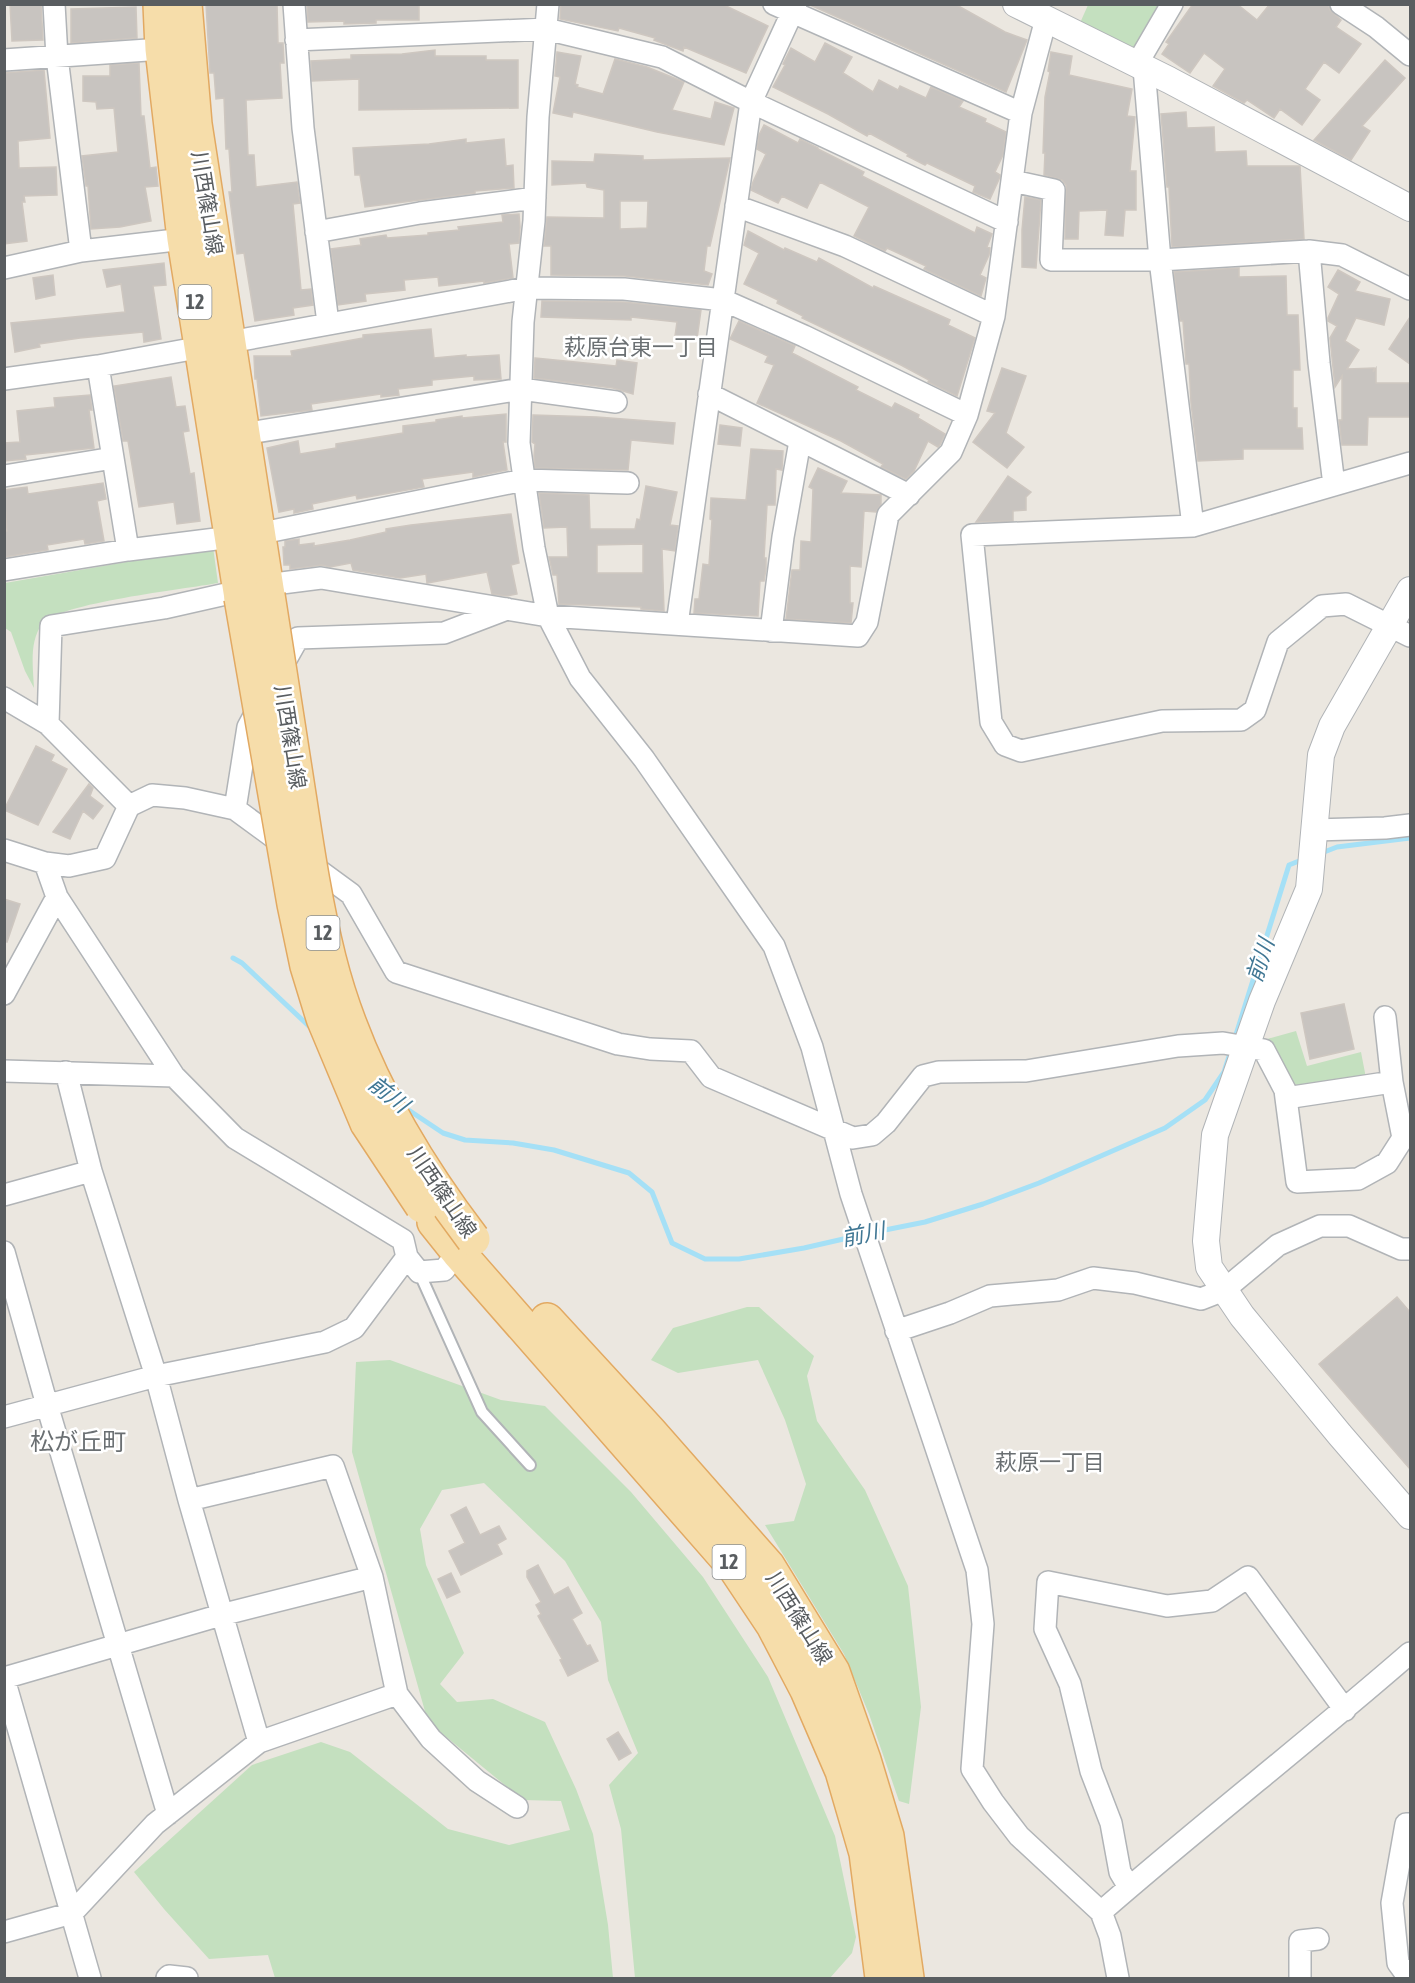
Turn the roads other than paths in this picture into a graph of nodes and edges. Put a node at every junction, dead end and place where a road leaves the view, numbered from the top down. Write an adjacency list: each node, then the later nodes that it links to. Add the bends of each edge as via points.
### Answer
1 (54, 4): 15 (street)
2 (160, 4): 13 (main road, 川西篠山線 / 12)
3 (185, 4): 36 (main road, 川西篠山線 / 12)
4 (294, 4): 12 (street)
5 (548, 4): 11 (street)
6 (1016, 4): 10 (street)
7 (1172, 4): 17 (street)
8 (1341, 4): 14 (street)
9 (787, 8): 18 (street); 19 (street)
10 (1049, 12): 17 (street); 19 (street)
11 (546, 29): 12 (street); 18 (street, via 662,57); 21 (street)
12 (296, 40): 25 (street)
13 (162, 49): 15 (street); 26 (main road, 川西篠山線 / 12)
14 (1410, 55)
15 (57, 57): 16 (street); 27 (street)
16 (4, 60)
17 (1141, 66): 23 (street); 29 (street)
18 (751, 102): 22 (street); 24 (street)
19 (1021, 113): 20 (street)
20 (1012, 181): 24 (street); 29 (street, via 1054,190 1051,261)
21 (535, 198): 25 (street); 31 (street)
22 (736, 206): 33 (street); 34 (street, via 845,246)
23 (1410, 208)
24 (1007, 222): 34 (street)
25 (316, 232): 35 (street)
26 (184, 238): 27 (street); 36 (main road, 川西篠山線 / 12)
27 (81, 251): 30 (street)
28 (1309, 251): 29 (street); 32 (street, via 1342,255); 50 (street)
29 (1160, 261): 52 (street)
30 (4, 268)
31 (527, 288): 33 (street, via 624,289); 35 (street); 39 (street)
32 (1410, 290)
33 (723, 300): 40 (street); 42 (street)
34 (994, 316): 42 (street)
35 (328, 323): 36 (street)
36 (215, 344): 37 (street); 43 (main road, 川西篠山線 / 12); 53 (main road, 川西篠山線 / 12)
37 (98, 366): 38 (street); 45 (street)
38 (4, 379)
39 (521, 389): 41 (street); 43 (street); 48 (street, via 519,443)
40 (709, 394): 44 (street); 60 (street)
41 (616, 402)
42 (967, 415): 51 (street, via 951,452)
43 (243, 434): 53 (main road, 川西篠山線 / 12)
44 (800, 441): 51 (street); 61 (street)
45 (113, 458): 47 (street); 54 (street)
46 (1410, 463): 50 (street)
47 (4, 476)
48 (524, 480): 49 (street); 53 (street); 59 (street)
49 (628, 483)
50 (1335, 485): 52 (street)
51 (909, 495): 61 (street, via 888,515 867,622 858,636)
52 (1193, 526): 62 (street, via 972,535 991,722 1005,745 1021,751 1162,721 1241,720 1255,710 1278,642 1322,606 1346,604)
53 (244, 535): 54 (street); 57 (main road, 川西篠山線 / 12)
54 (128, 550): 55 (street)
55 (4, 570)
56 (1410, 590): 62 (street)
57 (254, 592): 58 (street, via 321,578); 64 (street, via 51,626); 83 (main road, 川西篠山線 / 12, bridge, via 329,960 366,1063); 83 (main road, 川西篠山線 / 12, bridge, via 292,892 307,966 323,1018 367,1124 434,1222)
58 (507, 609): 59 (street); 66 (street, via 444,633 298,638 248,727)
59 (548, 616): 60 (street); 80 (street, via 580,678 644,759 774,946 812,1047)
60 (676, 624): 61 (street)
61 (771, 631)
62 (1400, 631): 68 (street, via 1332,726 1322,755)
63 (4, 698): 64 (street)
64 (48, 724): 65 (street)
65 (129, 806): 66 (street, via 152,795); 70 (street, via 105,858 69,866)
66 (235, 809): 80 (street, via 351,894 396,972 618,1044 691,1051 711,1077)
67 (1410, 825): 68 (street)
68 (1314, 830): 74 (street, via 1309,890)
69 (4, 850): 70 (street)
70 (45, 863): 71 (street)
71 (57, 897): 72 (street); 77 (street)
72 (4, 994)
73 (1385, 1017): 78 (street)
74 (1246, 1047): 79 (street, via 1264,1050); 80 (street, via 1223,1043 1178,1046 1026,1071 939,1072 923,1076 872,1135 853,1137); 87 (street, via 1215,1136 1206,1241 1209,1267)
75 (4, 1071): 76 (street)
76 (66, 1072): 77 (street); 81 (street)
77 (174, 1076): 86 (street, via 235,1137 403,1240)
78 (1392, 1082): 79 (street); 79 (street, via 1402,1137 1387,1163 1358,1179 1297,1182)
79 (1286, 1098)
80 (836, 1130): 88 (street, via 851,1194)
81 (91, 1171): 82 (street); 89 (street)
82 (4, 1195)
83 (465, 1246): 86 (street, via 444,1270); 115 (main road, 川西篠山線 / 12, via 735,1568 773,1625 842,1771 866,1853); 116 (main road, 川西篠山線 / 12, via 650,1432 768,1566 832,1672 864,1760 887,1836)
84 (1410, 1249): 87 (street, via 1401,1249 1349,1226 1320,1226 1278,1245)
85 (4, 1252): 90 (street)
86 (413, 1264): 89 (street, via 354,1328 325,1342); 92 (lane, via 482,1412)
87 (1224, 1290): 88 (street, via 1201,1299 1135,1283 1093,1278 1058,1290 990,1296); 94 (street, via 1332,1426)
88 (896, 1331): 108 (street, via 977,1570 983,1624 972,1769 1020,1836)
89 (156, 1376): 90 (street); 93 (street)
90 (47, 1405): 91 (street); 97 (street)
91 (4, 1417)
92 (530, 1466)
93 (189, 1500): 95 (street, via 333,1466); 96 (street)
94 (1410, 1516)
95 (372, 1577): 96 (street); 100 (street)
96 (221, 1615): 97 (street); 102 (street)
97 (119, 1645): 99 (street); 104 (street)
98 (1410, 1653): 101 (street)
99 (4, 1679): 109 (street)
100 (397, 1694): 102 (street); 103 (street, via 432,1739 477,1781)
101 (1345, 1710): 107 (street); 107 (street, via 1248,1578 1212,1601 1167,1606 1048,1582 1045,1629 1070,1684 1091,1771 1111,1823 1120,1872)
102 (259, 1743): 104 (street)
103 (517, 1808)
104 (168, 1814): 109 (street)
105 (1410, 1824): 106 (street, via 1406,1824)
106 (1404, 1885): 119 (street, via 1392,1902 1398,1963)
107 (1129, 1887): 108 (street)
108 (1101, 1912): 117 (street)
109 (72, 1913): 110 (street); 112 (street)
110 (4, 1932)
111 (1318, 1939): 118 (street, via 1299,1941)
112 (90, 1978)
113 (166, 1978): 114 (street)
114 (187, 1978)
115 (882, 1978)
116 (907, 1978)
117 (1118, 1978)
118 (1300, 1978)
119 (1409, 1978)

